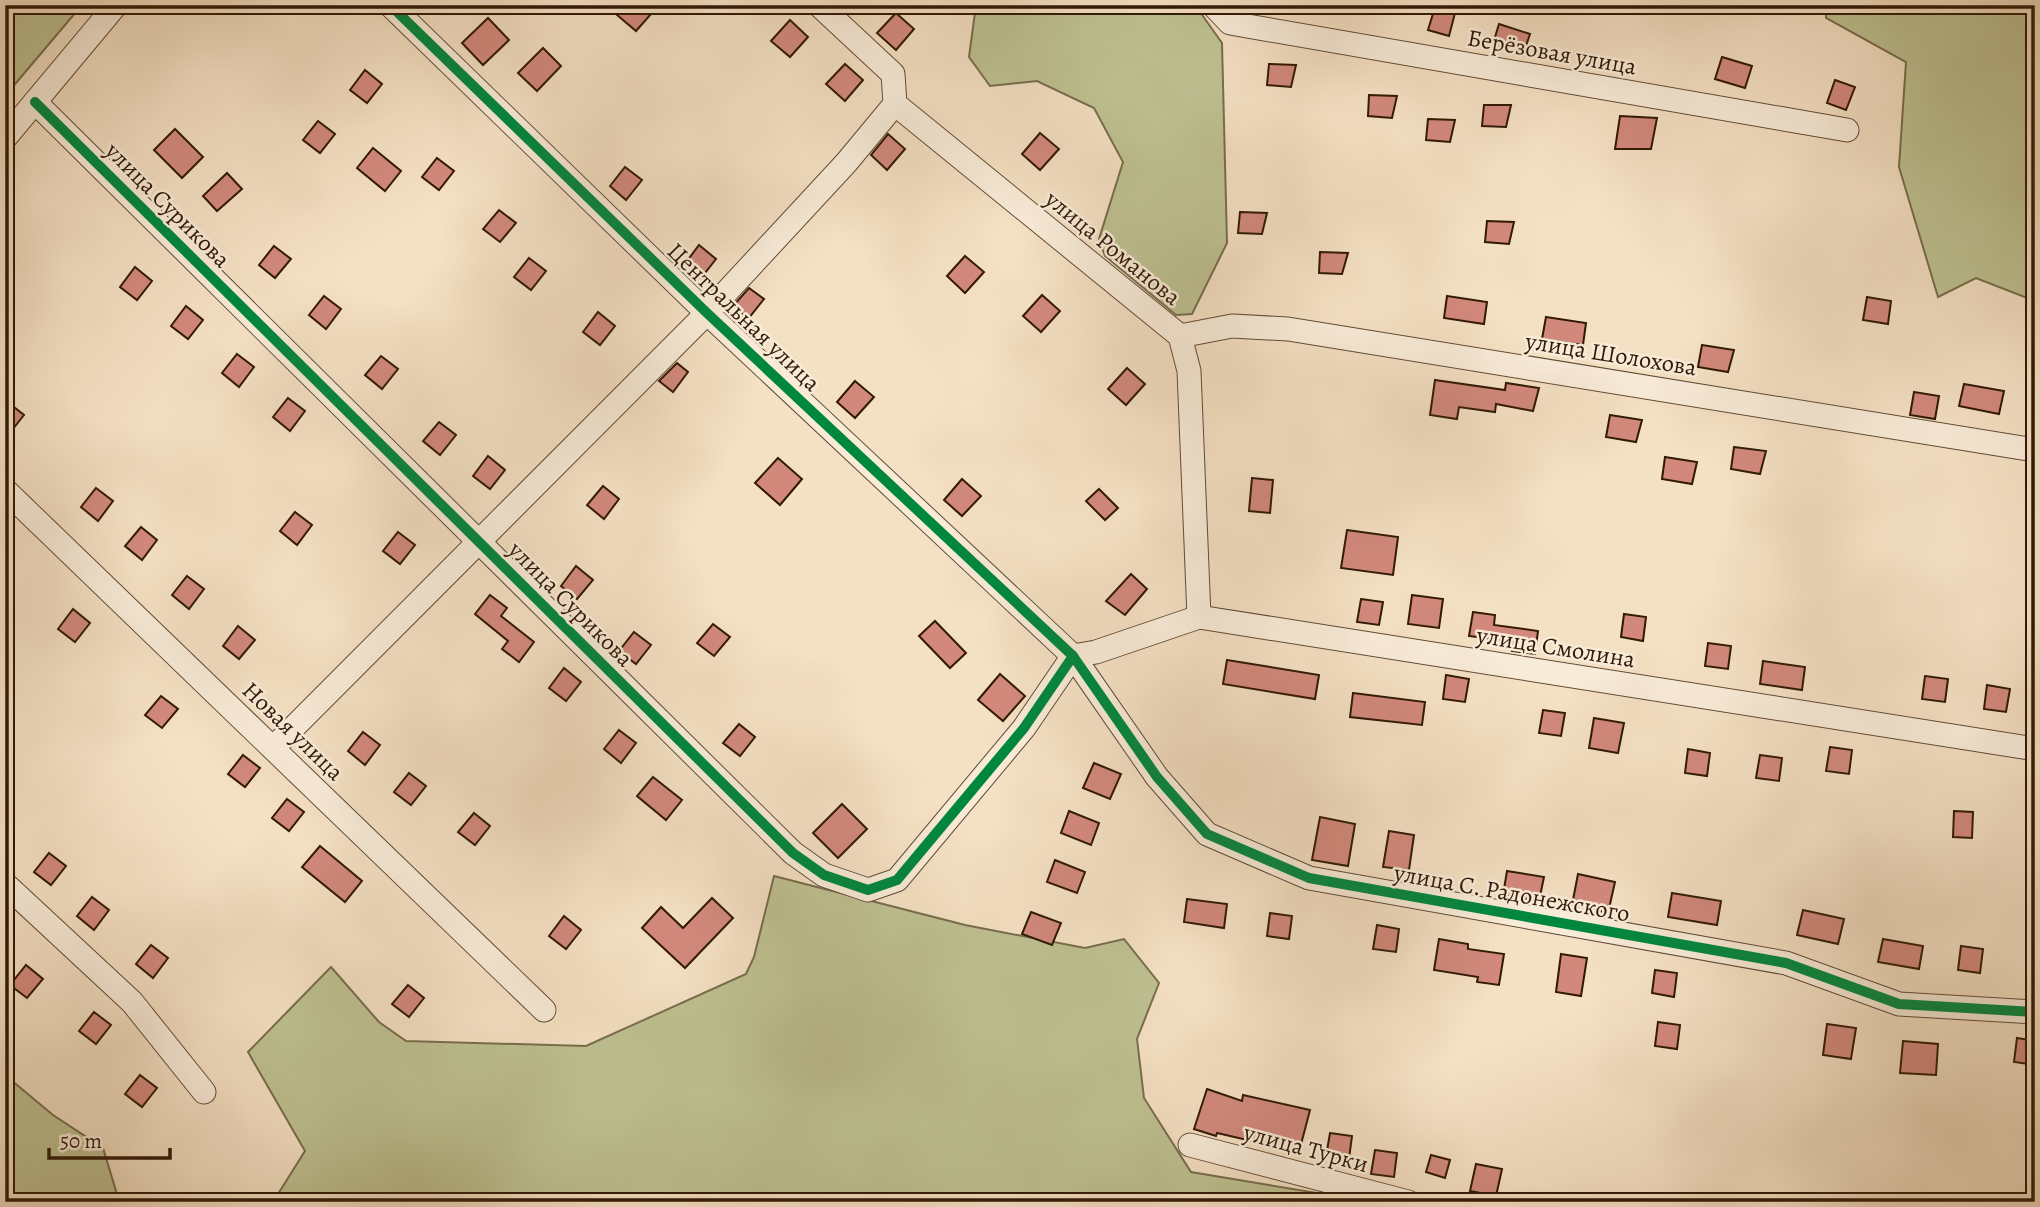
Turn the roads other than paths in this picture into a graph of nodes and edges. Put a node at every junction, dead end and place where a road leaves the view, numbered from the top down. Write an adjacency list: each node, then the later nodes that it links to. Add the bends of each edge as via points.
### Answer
1 (117, 5): 5 (street)
2 (390, 5): 9 (street, Центральная улица)
3 (820, 5): 6 (street, via 892,74)
4 (1213, 5): 7 (street, Берёзовая улица, via 1230,23)
5 (35, 102): 8 (street); 13 (street, улица Сурикова)
6 (895, 104): 9 (street); 10 (street, улица Романова)
7 (1847, 131)
8 (5, 138)
9 (707, 313): 13 (street); 15 (street, Центральная улица)
10 (1180, 336): 11 (street, улица Шолохова, via 1232,326 1288,329); 14 (street, улица Романова, via 1189,371)
11 (2034, 450)
12 (5, 490): 16 (street, Новая улица)
13 (479, 542): 15 (street, улица Сурикова, via 793,853 824,875 869,890 897,880 1024,728); 16 (street)
14 (1199, 617): 15 (street, улица Смолина); 17 (street, улица Смолина)
15 (1073, 656): 20 (street, улица С. Радонежского, via 1157,777 1207,834 1309,878 1786,963 1899,1004)
16 (273, 748): 19 (street, Новая улица)
17 (2035, 749)
18 (5, 884): 21 (street, via 132,1002)
19 (544, 1010)
20 (2035, 1012)
21 (204, 1092)
22 (1190, 1145): 23 (street, улица Турки)
23 (1408, 1202)

